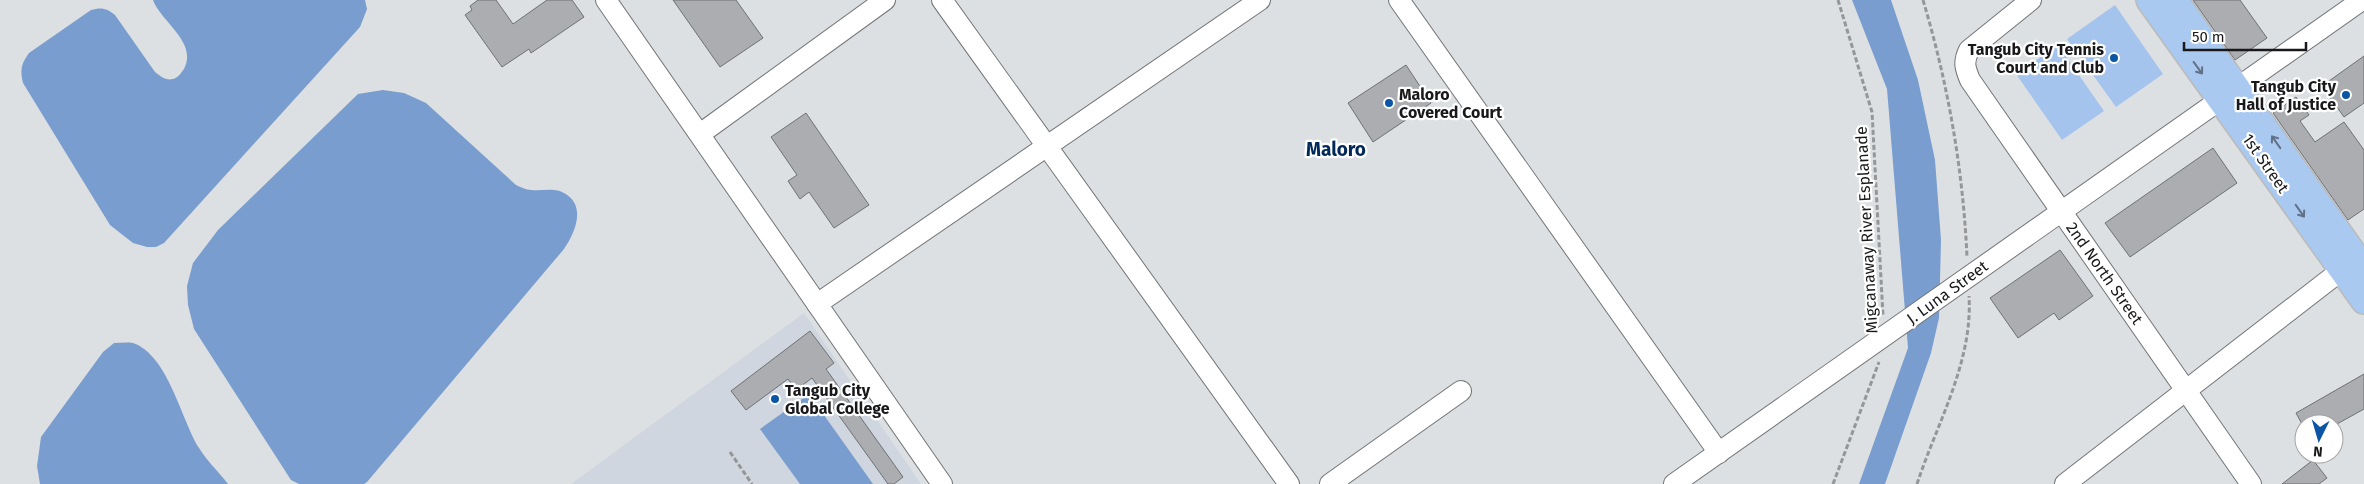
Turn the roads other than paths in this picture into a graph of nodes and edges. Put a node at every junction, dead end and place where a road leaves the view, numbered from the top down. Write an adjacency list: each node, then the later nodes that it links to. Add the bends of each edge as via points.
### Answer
1 (606, 0): 11 (street)
2 (885, 0): 11 (street)
3 (942, 0): 12 (street)
4 (1260, 0): 12 (street)
5 (1399, 0): 19 (street)
6 (2031, 0): 13 (street, 2nd North Street, via 1968,50 1964,68)
7 (2150, 0): 10 (main road, 1st Street, one-way to 10)
8 (2175, 0): 10 (main road, 1st Street)
9 (2362, 0): 10 (street, J. Luna Street)
10 (2229, 94): 13 (street, J. Luna Street); 14 (main road, 1st Street)
11 (700, 134): 16 (street)
12 (1048, 146): 16 (street); 21 (street)
13 (2062, 210): 18 (street, 2nd North Street); 19 (street, J. Luna Street)
14 (2357, 263): 15 (main road, 1st Street); 18 (street)
15 (2364, 301)
16 (818, 304): 20 (street)
17 (1461, 390): 22 (street)
18 (2186, 390): 24 (street); 25 (street, 2nd North Street)
19 (1718, 453): 23 (street, J. Luna Street)
20 (942, 484)
21 (1289, 484)
22 (1330, 484)
23 (1674, 484)
24 (2065, 484)
25 (2251, 484)

